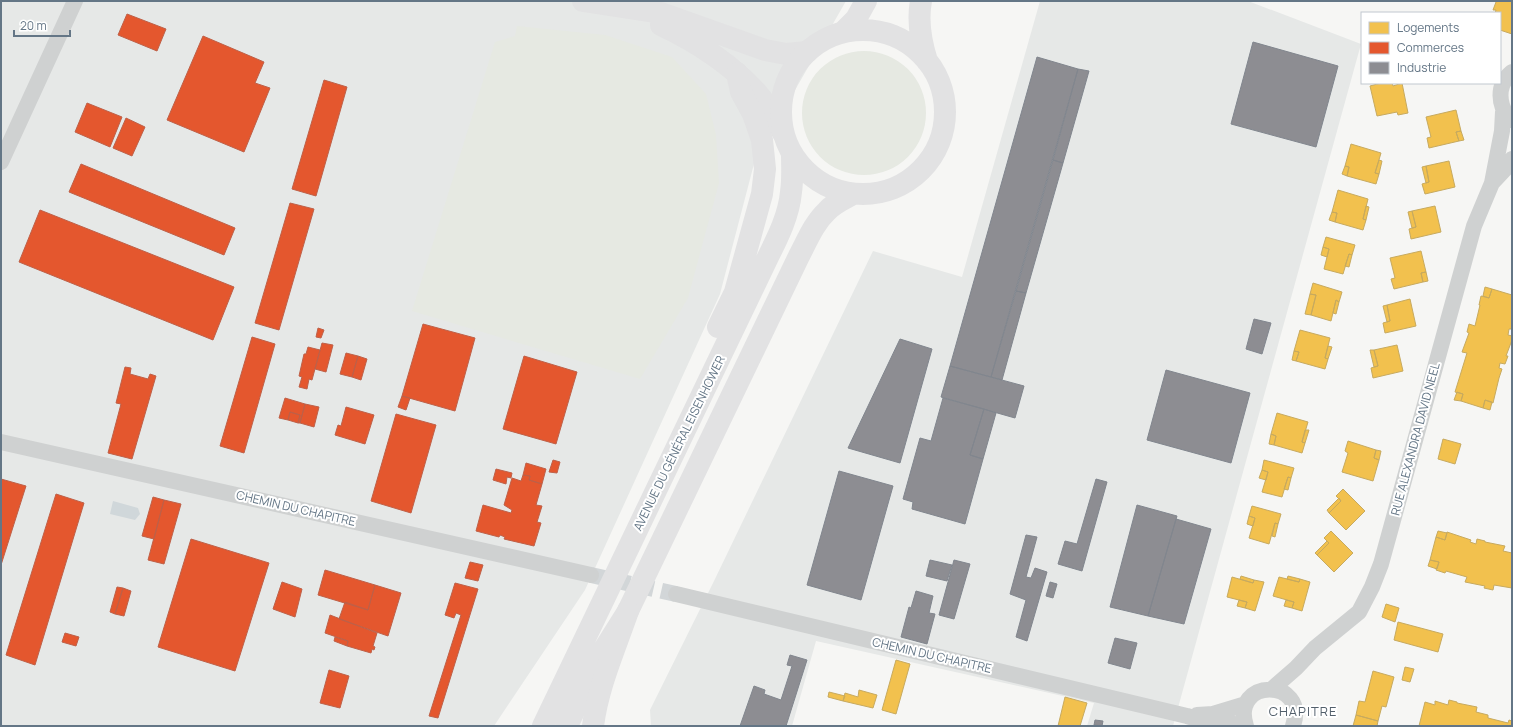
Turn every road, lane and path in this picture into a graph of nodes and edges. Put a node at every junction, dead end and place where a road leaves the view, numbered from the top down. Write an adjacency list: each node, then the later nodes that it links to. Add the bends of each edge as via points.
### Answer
1 (75, 1): 15 (street)
2 (583, 1): 5 (main road)
3 (866, 1): 6 (main road, via 856,20)
4 (921, 1): 8 (main road, via 921,41)
5 (625, 8): 7 (main road, via 661,13 765,50 786,54); 10 (main road, via 711,52)
6 (843, 32): 7 (main road, via 818,43); 8 (main road, via 859,30 889,35 910,46)
7 (807, 52): 12 (main road, via 795,65 785,86 781,115)
8 (927, 62): 17 (main road, via 937,76 945,110 944,128 930,160 904,184 888,191)
9 (1512, 72): 11 (street, via 1501,87 1500,100)
10 (737, 73): 12 (main road, via 759,94); 18 (main road, via 741,92 753,114 762,140 765,169 762,194 734,292 713,339)
11 (1508, 117): 16 (street, via 1502,131)
12 (783, 133): 13 (main road)
13 (792, 154): 17 (main road, via 803,169 818,182 835,190); 18 (main road, AVENUE DU GÉNÉRAL EISENHOWER, via 791,194 783,223)
14 (1512, 159): 16 (street)
15 (1, 162)
16 (1492, 183): 23 (street, RUE ALEXANDRA DAVID NEEL, via 1474,226 1383,557 1372,587 1359,612)
17 (853, 194): 22 (main road, via 836,203 817,222)
18 (710, 377): 29 (main road, AVENUE DU GÉNÉRAL EISENHOWER)
19 (1, 442): 20 (street, CHEMIN DU CHAPITRE)
20 (591, 575)
21 (676, 594): 27 (street, CHEMIN DU CHAPITRE)
22 (628, 612): 30 (main road, via 601,654); 31 (main road, via 603,684)
23 (1296, 668): 24 (street, RUE ALEXANDRA DAVID NEEL); 25 (street)
24 (1272, 689): 25 (street, via 1283,693); 26 (street, via 1257,692)
25 (1292, 701): 28 (street)
26 (1246, 704): 27 (street, CHEMIN DU CHAPITRE, via 1213,714); 33 (street)
27 (1187, 716): 32 (street, CHEMIN DU CHAPITRE, via 1213,724)
28 (1297, 723)
29 (543, 726)
30 (567, 726)
31 (593, 726)
32 (1243, 726)
33 (1246, 726)

